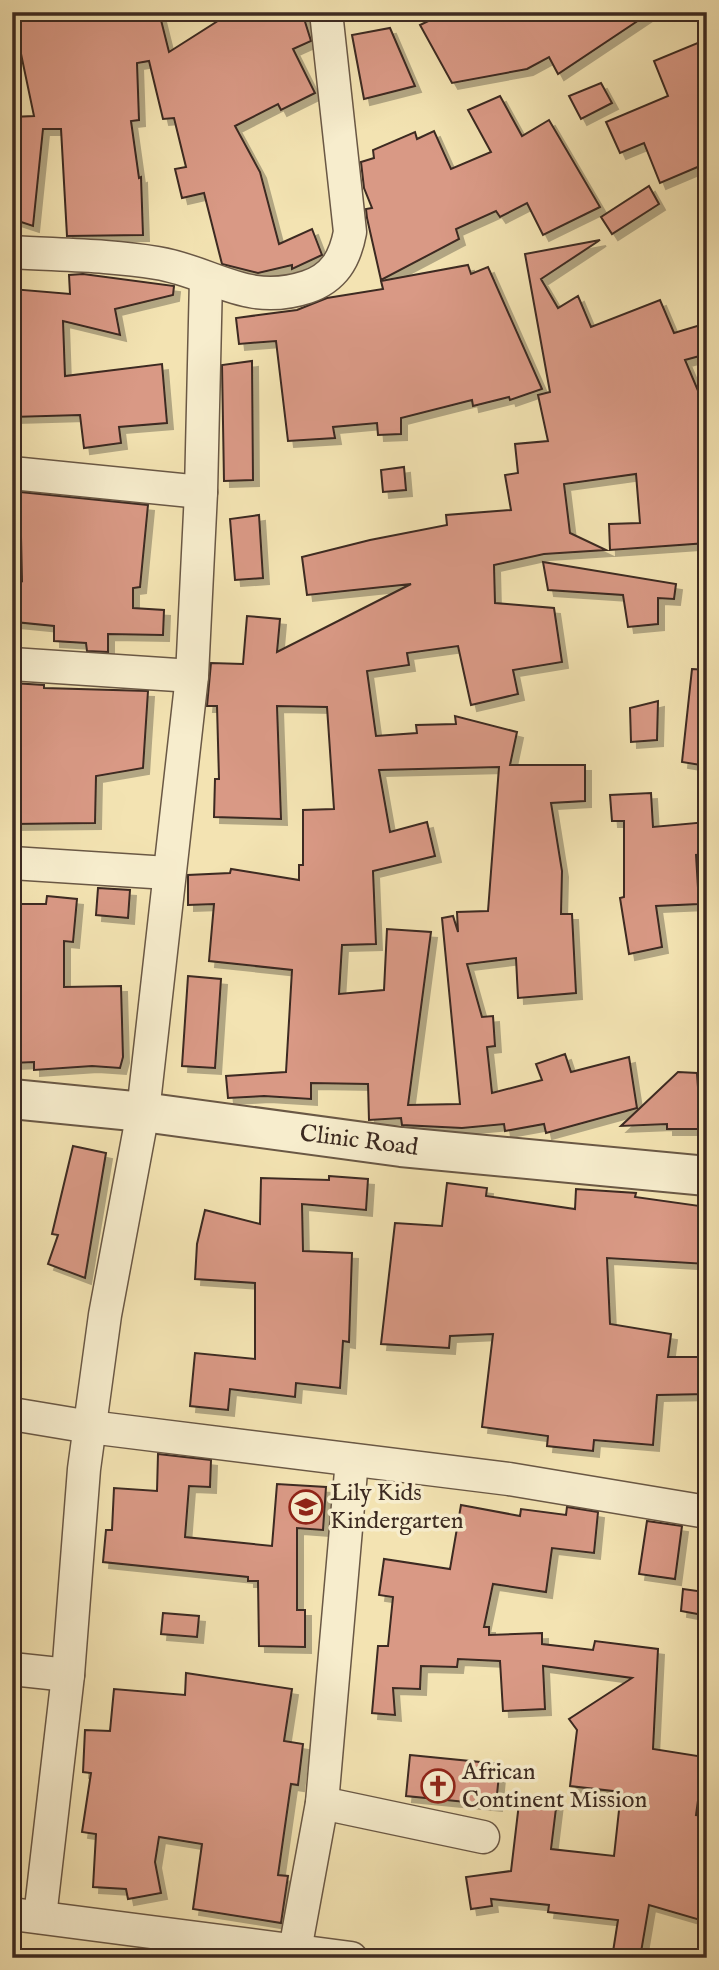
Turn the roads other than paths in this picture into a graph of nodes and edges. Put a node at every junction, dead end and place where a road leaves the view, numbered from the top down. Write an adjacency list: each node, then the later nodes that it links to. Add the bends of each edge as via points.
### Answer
1 (326, 12): 3 (street, via 349,232 340,264 314,284 269,295)
2 (12, 252): 3 (street, via 157,263)
3 (205, 279): 5 (street)
4 (12, 472): 5 (street)
5 (201, 492): 7 (street)
6 (12, 664): 7 (street)
7 (192, 676): 9 (street)
8 (12, 863): 9 (street)
9 (168, 873): 11 (street)
10 (12, 1099): 11 (street, Clinic Road)
11 (143, 1112): 12 (street, Clinic Road, via 401,1147); 14 (street, via 105,1315)
12 (707, 1176)
13 (12, 1414): 14 (street)
14 (90, 1427): 15 (street); 18 (street)
15 (352, 1460): 16 (street, via 509,1479); 19 (street)
16 (707, 1512)
17 (12, 1669): 18 (street)
18 (68, 1675): 21 (street)
19 (323, 1803): 20 (street); 22 (street)
20 (483, 1837)
21 (26, 1915): 22 (street)
22 (295, 1950): 23 (street)
23 (351, 1958)

